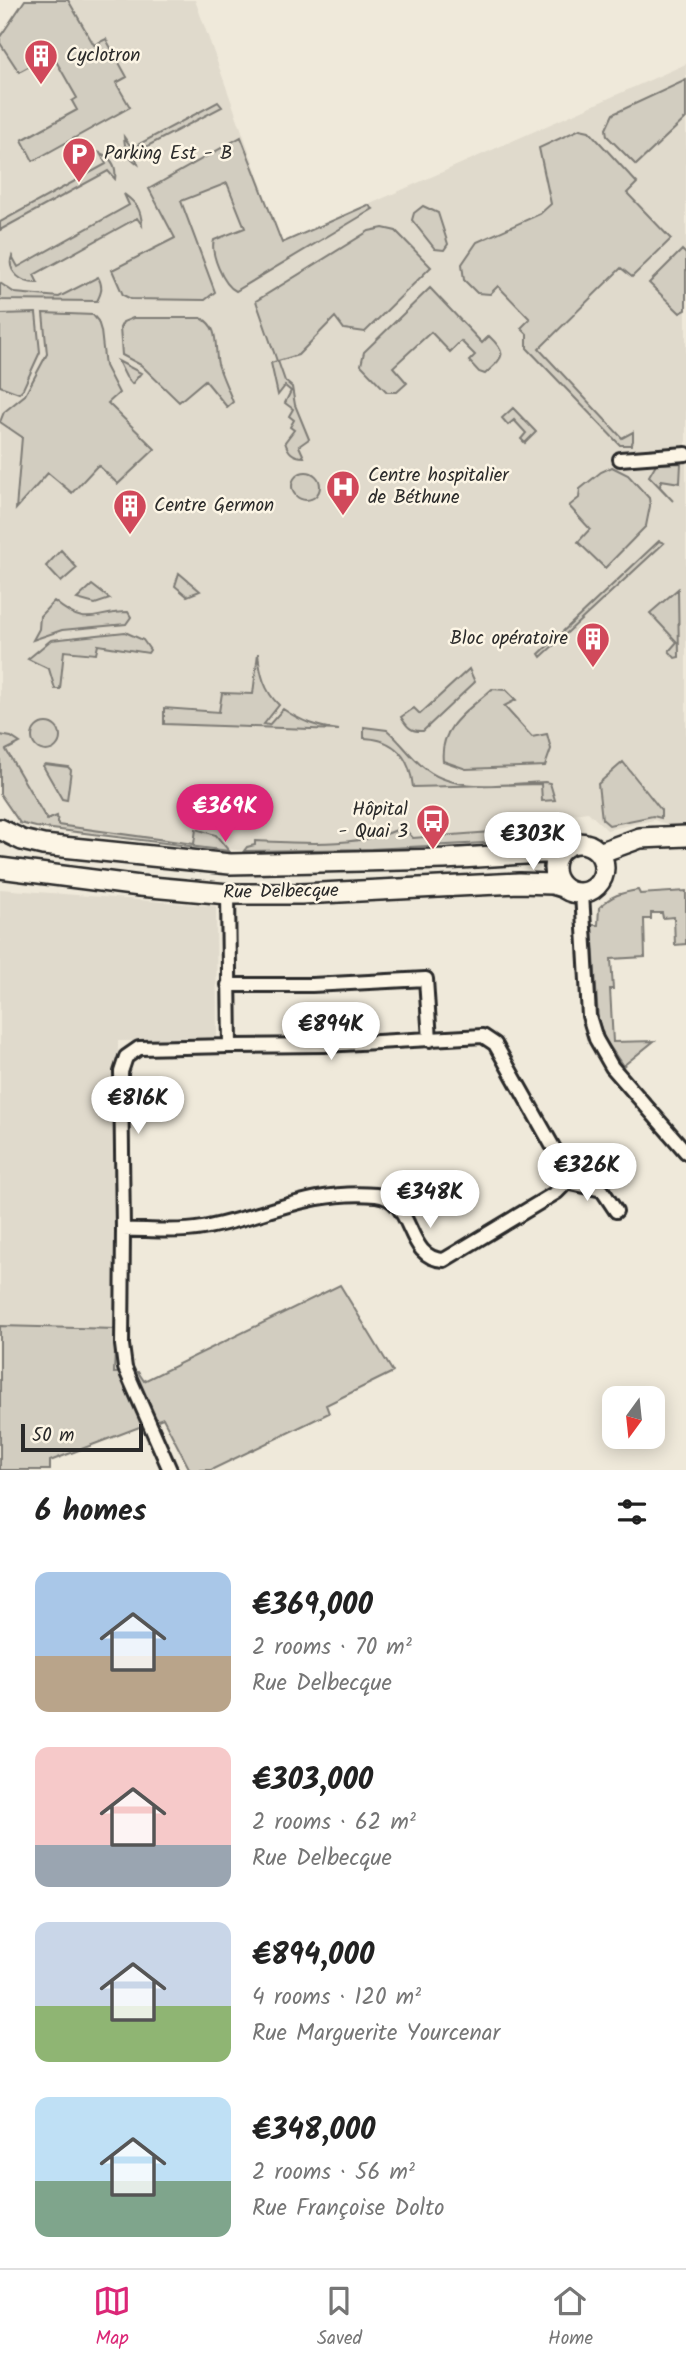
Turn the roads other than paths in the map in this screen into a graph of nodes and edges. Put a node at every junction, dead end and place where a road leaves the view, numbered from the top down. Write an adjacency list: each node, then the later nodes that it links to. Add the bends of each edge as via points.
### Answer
1 (686, 454): 2 (street)
2 (620, 459)
3 (0, 829): 5 (street, Rue Delbecque, via 43,845 230,864)
4 (686, 836): 6 (street, via 640,838)
5 (559, 852): 6 (street, via 579,842); 8 (street, via 554,870)
6 (599, 853): 9 (street, via 603,875 598,884)
7 (0, 868): 10 (street, Rue Delbecque)
8 (562, 887): 9 (street); 10 (street, Rue Delbecque, via 519,883)
9 (582, 893): 14 (street, via 589,1016 596,1039 612,1067)
10 (228, 894): 11 (street)
11 (229, 985): 12 (street, via 426,979); 13 (street)
12 (430, 1040): 13 (street); 15 (street, via 483,1036 495,1044 566,1170)
13 (230, 1046): 17 (street, via 139,1048 126,1057 121,1072)
14 (686, 1152)
15 (567, 1182): 16 (street, via 602,1190); 17 (street, via 444,1260 423,1253 398,1205 375,1195 324,1196 202,1228)
16 (616, 1211)
17 (123, 1230): 18 (street, via 125,1368)
18 (170, 1470)

